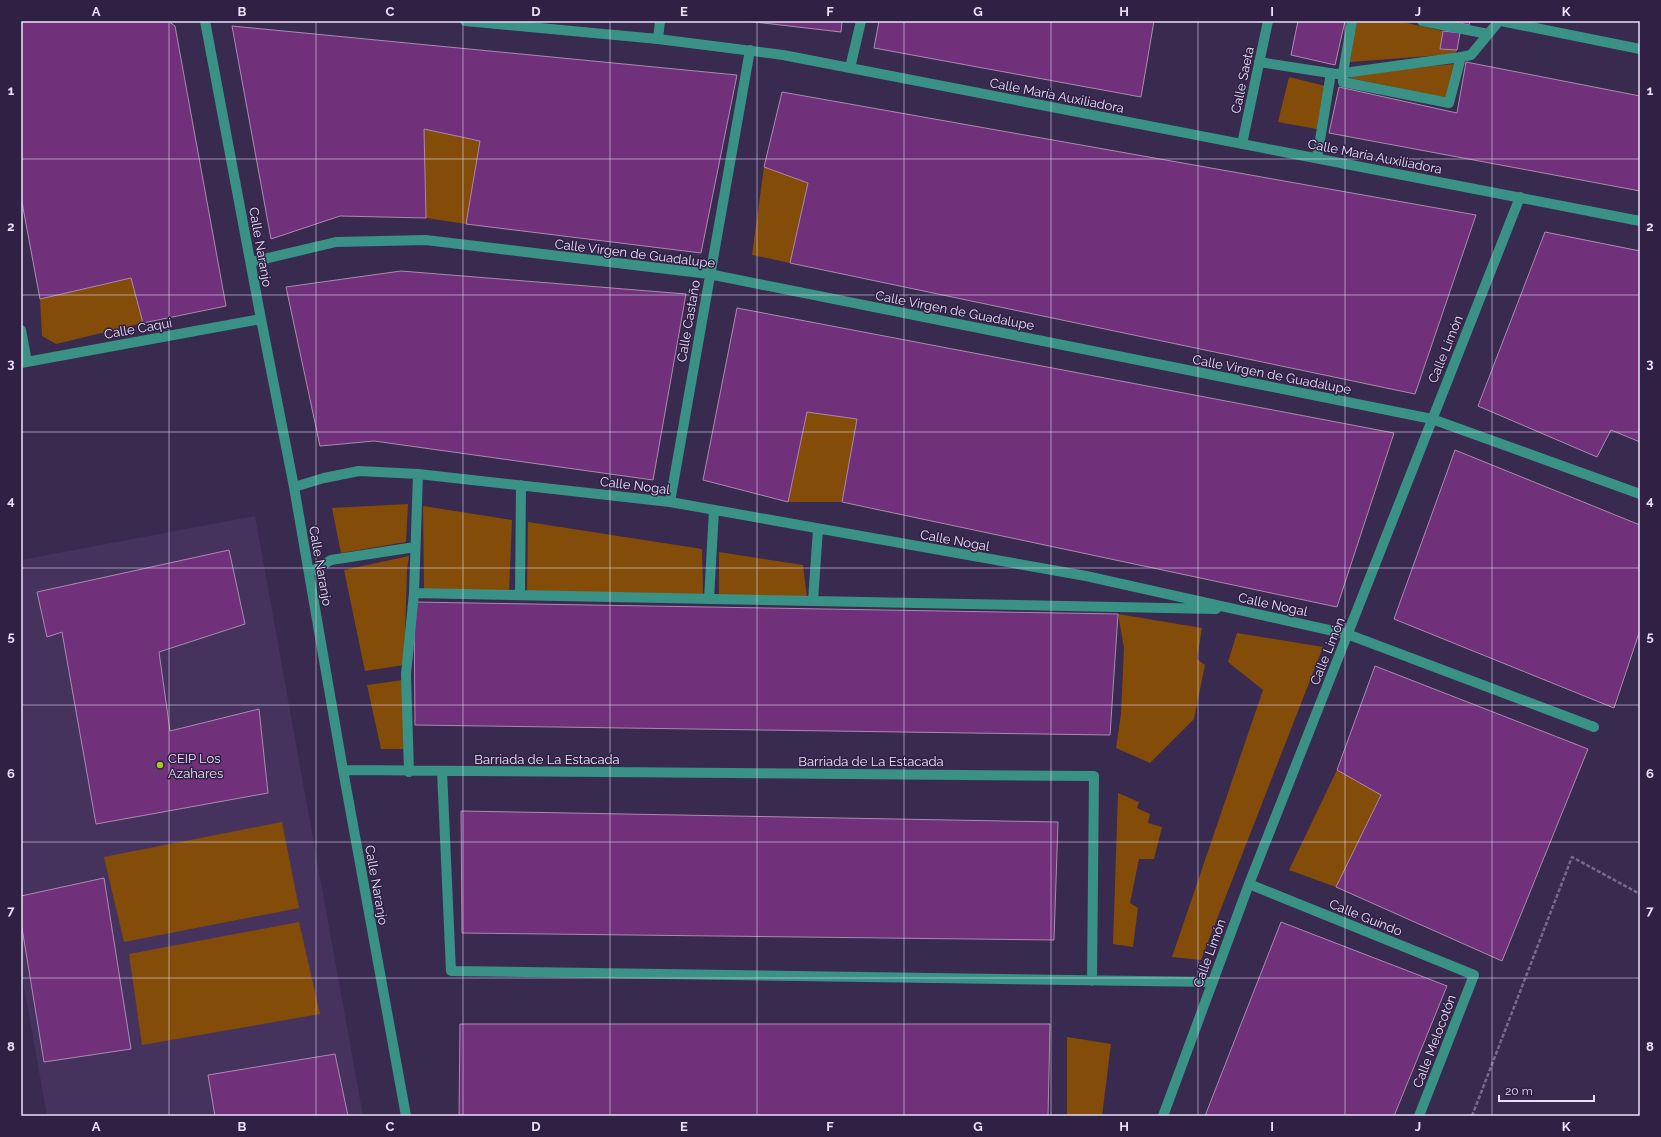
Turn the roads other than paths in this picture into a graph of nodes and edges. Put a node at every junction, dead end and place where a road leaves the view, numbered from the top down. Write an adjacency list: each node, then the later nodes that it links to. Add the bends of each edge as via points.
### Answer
1 (205, 21): 22 (street, Calle Naranjo)
2 (465, 21): 10 (street, Calle María Auxiliadora)
3 (660, 21): 10 (street)
4 (860, 21): 15 (street)
5 (1268, 21): 14 (street, Calle Saeta)
6 (1352, 21): 17 (street)
7 (1422, 21): 9 (street)
8 (1500, 21): 9 (street); 11 (street)
9 (1488, 34): 13 (street, via 1471,55)
10 (658, 39): 12 (street, Calle María Auxiliadora)
11 (1640, 49)
12 (750, 50): 15 (street, Calle María Auxiliadora); 23 (street, Calle Castaño)
13 (1461, 57): 17 (street); 17 (street, via 1449,103 1343,82)
14 (1259, 62): 16 (street); 18 (street, Calle Saeta)
15 (850, 68): 18 (street, Calle María Auxiliadora)
16 (1331, 73): 17 (street); 19 (street)
17 (1343, 73)
18 (1242, 144): 19 (street, Calle María Auxiliadora)
19 (1317, 158): 20 (street, Calle María Auxiliadora)
20 (1520, 198): 21 (street, Calle María Auxiliadora); 27 (street, Calle Limón)
21 (1640, 221)
22 (251, 262): 23 (street, Calle Virgen de Guadalupe, via 336,242 426,240); 24 (street, Calle Naranjo)
23 (709, 274): 27 (street, Calle Virgen de Guadalupe); 32 (street, Calle Castaño)
24 (261, 319): 26 (street, Calle Caqui); 30 (street, Calle Naranjo)
25 (21, 330): 26 (street)
26 (24, 363)
27 (1432, 419): 31 (street, Calle Virgen de Guadalupe); 42 (street, Calle Limón)
28 (418, 474): 29 (street, Calle Nogal); 30 (street, Calle Nogal, via 359,471); 35 (street)
29 (521, 485): 32 (street, Calle Nogal); 38 (street)
30 (294, 487): 36 (street, Calle Naranjo)
31 (1640, 494)
32 (670, 502): 33 (street, Calle Nogal)
33 (714, 510): 34 (street, Calle Nogal); 39 (street)
34 (818, 529): 40 (street); 41 (street, Calle Nogal, via 1086,576)
35 (415, 547): 36 (street, via 331,560); 37 (street)
36 (309, 573): 44 (street, Calle Naranjo)
37 (414, 593): 38 (street); 46 (street, via 406,674)
38 (520, 595): 39 (street)
39 (709, 599): 40 (street)
40 (813, 601): 41 (street)
41 (1238, 610): 42 (street, Calle Nogal)
42 (1347, 634): 43 (street, Calle Nogal); 47 (street, Calle Limón)
43 (1594, 727)
44 (343, 770): 46 (street, Barriada de La Estacada); 51 (street, Calle Naranjo)
45 (442, 771): 46 (street, Barriada de La Estacada); 49 (street, via 451,971); 49 (street, Barriada de La Estacada, via 1094,776)
46 (409, 772)
47 (1249, 884): 48 (street, Calle Guindo); 50 (street, Calle Limón)
48 (1474, 975): 53 (street, Calle Melocotón)
49 (1092, 981): 50 (street)
50 (1213, 982): 52 (street, Calle Limón)
51 (406, 1116)
52 (1164, 1116)
53 (1419, 1116)

